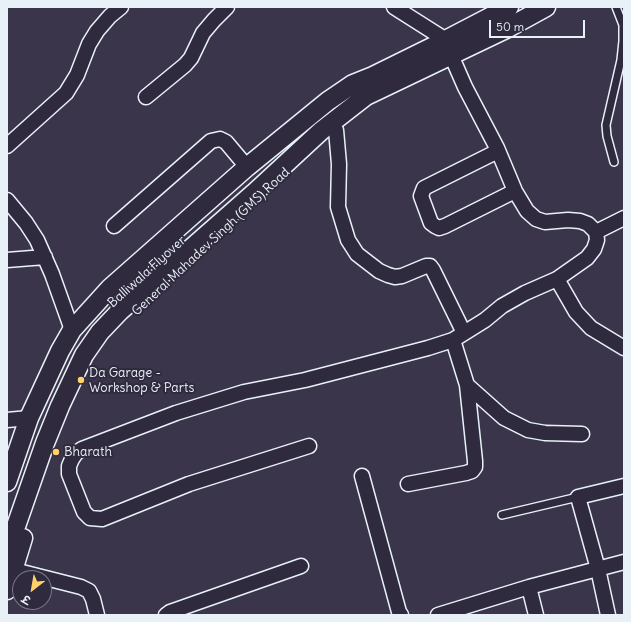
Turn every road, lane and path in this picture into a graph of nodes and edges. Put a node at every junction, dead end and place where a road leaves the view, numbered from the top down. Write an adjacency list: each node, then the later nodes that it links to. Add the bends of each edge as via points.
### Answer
1 (121, 7): 11 (street, via 97,31 66,93)
2 (227, 7): 9 (street, via 203,33 185,65)
3 (394, 7): 7 (street)
4 (509, 7): 7 (street)
5 (546, 7): 7 (street, General Mahadev Singh (GMS) Road, via 506,29)
6 (616, 7): 13 (lane, via 623,25 623,41 606,125)
7 (448, 48): 8 (street, General Mahadev Singh (GMS) Road); 12 (street)
8 (370, 87): 10 (street, General Mahadev Singh (GMS) Road, via 367,105); 14 (street, General Mahadev Singh (GMS) Road, via 352,84); 37 (street, Balliwala Flyover, via 314,123 153,264 102,313 79,342 60,378 42,423); 38 (street, Balliwala Flyover, via 120,311 100,332 84,355 44,443)
9 (146, 98)
10 (336, 130): 24 (street, via 339,164 338,207 348,240 357,254 388,275 402,276 430,266); 42 (street, General Mahadev Singh (GMS) Road, via 276,181 130,316 89,364 64,419 28,519)
11 (7, 146)
12 (498, 151): 15 (street); 15 (street, via 424,188 420,196 431,223 439,228 445,226)
13 (614, 162)
14 (247, 167): 18 (street, via 226,142 216,139 211,141); 23 (street, General Mahadev Singh (GMS) Road, via 110,288)
15 (515, 191): 19 (street, via 527,211 536,219 545,222 580,221 588,224)
16 (7, 200): 20 (street, via 26,223)
17 (624, 218): 19 (street)
18 (114, 226)
19 (596, 232): 22 (street, via 594,249 587,258)
20 (45, 257): 21 (street); 23 (street)
21 (7, 260)
22 (556, 279): 24 (street, via 502,306); 25 (street, via 576,312 591,328)
23 (72, 330): 27 (street, General Mahadev Singh (GMS) Road, via 50,370)
24 (458, 336): 26 (street); 30 (street, via 428,348 312,378 244,392 176,413 82,449 72,459 69,474 84,512 90,518 102,519 189,484)
25 (624, 348)
26 (467, 385): 29 (street, via 504,418 528,430); 33 (street, via 475,467 466,473)
27 (30, 418): 28 (street); 32 (street, General Mahadev Singh (GMS) Road)
28 (7, 420)
29 (582, 434)
30 (309, 446)
31 (362, 476): 49 (street, via 399,612)
32 (7, 482)
33 (408, 484)
34 (624, 486): 35 (street)
35 (578, 498): 36 (lane); 41 (street)
36 (502, 515)
37 (7, 530)
38 (7, 552)
39 (624, 562): 41 (street)
40 (300, 566): 48 (street)
41 (598, 569): 45 (street); 52 (street)
42 (14, 570)
43 (12, 576): 46 (street, General Mahadev Singh (GMS) Road)
44 (52, 580): 47 (street, via 89,591)
45 (529, 587): 50 (street); 51 (street)
46 (7, 590)
47 (97, 615)
48 (166, 615)
49 (402, 615)
50 (438, 615)
51 (536, 615)
52 (608, 615)

